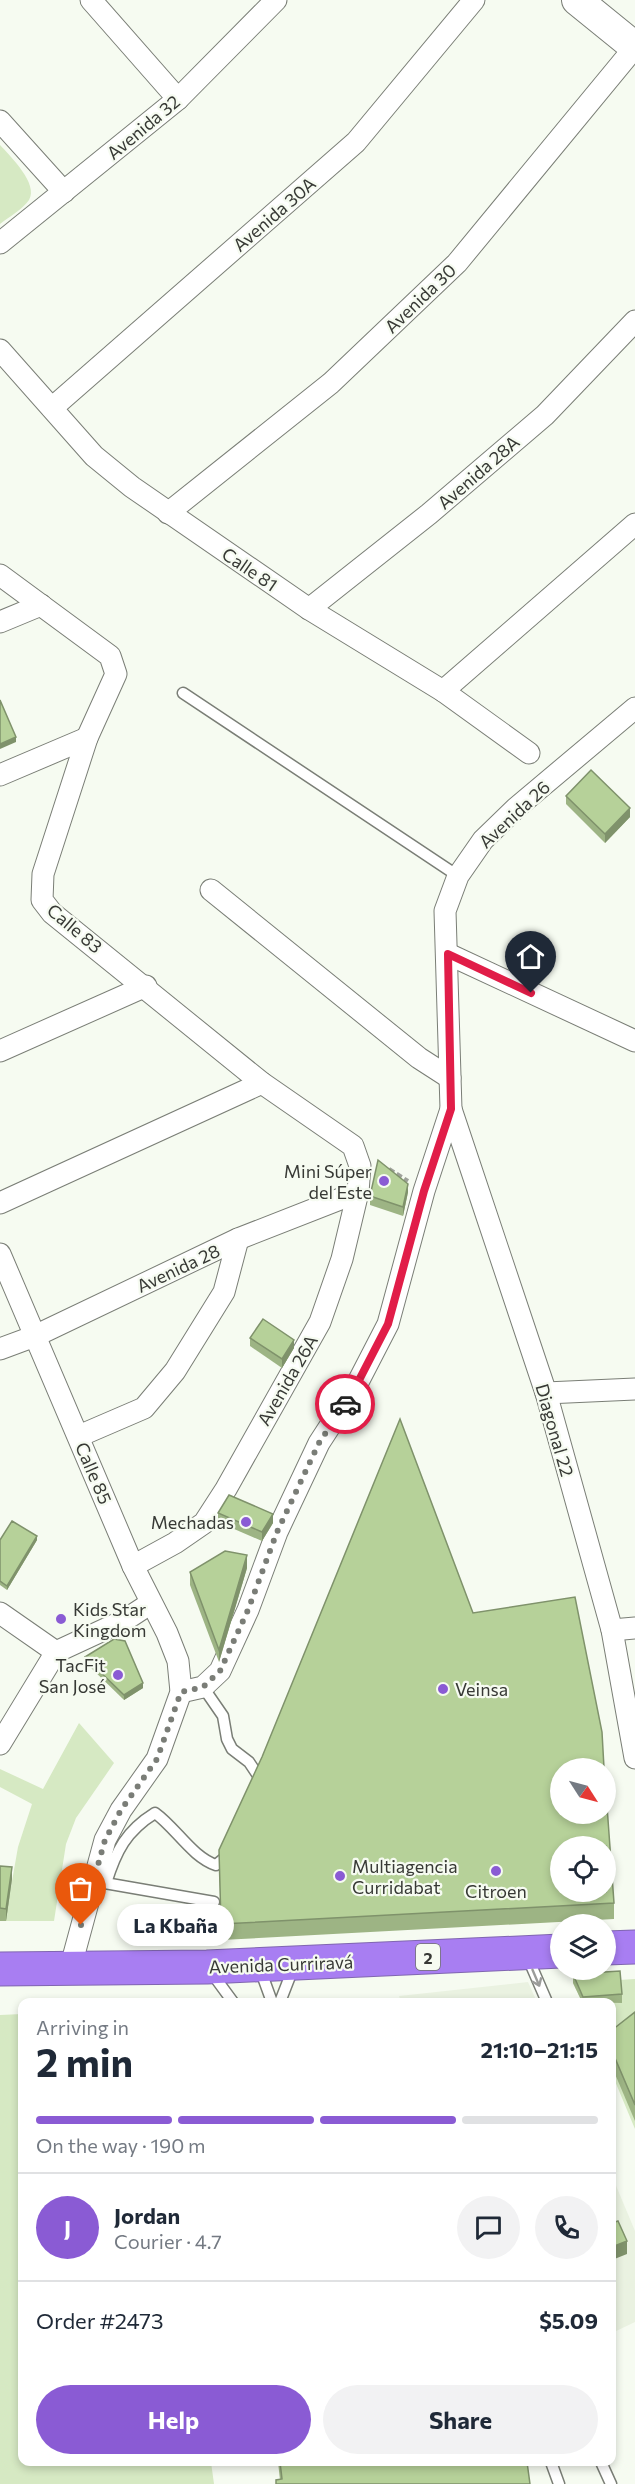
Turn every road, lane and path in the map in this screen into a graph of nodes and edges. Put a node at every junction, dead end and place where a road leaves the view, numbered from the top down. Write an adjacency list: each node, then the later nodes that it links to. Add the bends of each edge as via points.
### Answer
1 (91, 0): 6 (street)
2 (276, 0): 6 (street, Avenida 32)
3 (474, 0): 12 (street, Avenida 30A, via 356,142)
4 (577, 0): 5 (street)
5 (635, 47): 13 (street, Avenida 30, via 457,263 331,383)
6 (178, 99): 8 (street, Avenida 32)
7 (0, 121): 8 (street)
8 (64, 192): 9 (street, Avenida 32)
9 (0, 243)
10 (635, 321): 17 (street, Avenida 28A, via 545,414 429,514)
11 (0, 350): 12 (street, Calle 81)
12 (52, 408): 13 (street, Calle 81, via 94,456)
13 (168, 513): 17 (street, Calle 81)
14 (635, 524): 19 (street)
15 (0, 575): 16 (street, Calle 83)
16 (41, 605): 18 (street); 22 (street, Calle 83, via 110,656 116,674)
17 (309, 609): 19 (street, Calle 81)
18 (0, 622)
19 (443, 691): 23 (street, Calle 81)
20 (183, 693): 25 (lane)
21 (635, 708): 25 (street, Avenida 26, via 491,832)
22 (87, 738): 24 (street); 28 (street, Calle 83, via 43,874 42,900 52,913)
23 (529, 753)
24 (0, 775)
25 (458, 876): 27 (street, Avenida 26, via 445,911)
26 (211, 890): 31 (street, via 419,1058)
27 (448, 954): 29 (street); 31 (street, Avenida 26)
28 (146, 986): 30 (street); 32 (street, Calle 83)
29 (635, 1041)
30 (0, 1051)
31 (450, 1078): 33 (street, Avenida 26)
32 (262, 1083): 34 (street, Calle 83); 37 (street)
33 (451, 1109): 35 (street, Avenida 26); 43 (street, Diagonal 22)
34 (353, 1146): 35 (path); 36 (street, Avenida 26A, via 360,1166)
35 (424, 1191): 51 (street, Avenida 26, via 388,1324 356,1386 319,1443 277,1532 220,1671)
36 (358, 1192): 38 (street, Avenida 28); 45 (street, Avenida 26A, via 342,1259 320,1322 226,1488 204,1523)
37 (0, 1203)
38 (238, 1239): 40 (street, Avenida 28); 44 (street, via 224,1292 175,1371 144,1408)
39 (0, 1254): 40 (street, Calle 85)
40 (35, 1336): 41 (street, Avenida 28); 44 (street, Calle 85)
41 (0, 1349)
42 (635, 1389): 43 (street)
43 (546, 1393): 49 (street, Diagonal 22)
44 (79, 1436): 45 (street, Calle 85)
45 (133, 1566): 46 (street, Calle 85)
46 (150, 1603): 50 (street, via 125,1620); 52 (street, Calle 85, via 178,1661)
47 (0, 1613): 50 (street)
48 (635, 1629): 49 (street)
49 (612, 1630): 54 (street, Diagonal 22)
50 (56, 1652): 53 (street)
51 (203, 1687): 52 (street); 55 (lane, via 223,1716 232,1749)
52 (181, 1692): 57 (street, via 157,1759 105,1840)
53 (0, 1744)
54 (635, 1758)
55 (261, 1778)
56 (233, 1851): 57 (lane, via 216,1865 205,1861 155,1813 138,1823)
57 (99, 1882): 58 (lane); 67 (street)
58 (214, 1902)
59 (635, 1947): 60 (highway)
60 (616, 1948)
61 (550, 1952): 62 (highway, Avenida Curriravá / 2)
62 (526, 1953): 63 (highway, Avenida Curriravá / 2); 71 (lane, one-way to 71)
63 (294, 1964): 64 (highway, Avenida Curriravá / 2); 70 (lane)
64 (259, 1965): 65 (highway, Avenida Curriravá / 2); 69 (lane)
65 (207, 1967): 67 (highway, Avenida Curriravá / 2); 68 (lane)
66 (0, 1969): 67 (highway, Avenida Curriravá / 2)
67 (70, 1969)
68 (230, 1998)
69 (271, 1998)
70 (281, 1998)
71 (544, 1998)
72 (552, 2466): 74 (lane)
73 (603, 2466): 75 (lane)
74 (559, 2484)
75 (611, 2484)

